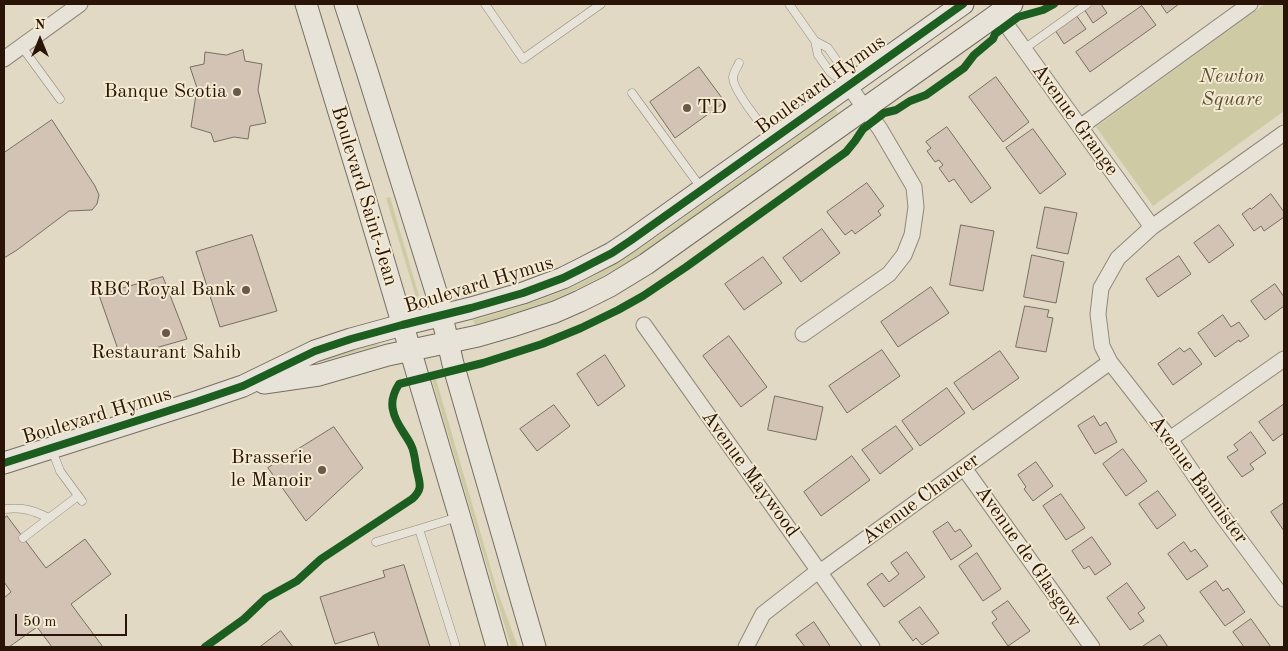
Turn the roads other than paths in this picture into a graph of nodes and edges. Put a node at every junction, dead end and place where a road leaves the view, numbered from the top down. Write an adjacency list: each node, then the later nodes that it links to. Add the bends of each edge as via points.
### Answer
1 (80, 4): 12 (street)
2 (306, 4): 26 (street, Boulevard Saint-Jean)
3 (345, 4): 25 (street, Boulevard Saint-Jean)
4 (485, 4): 5 (lane, via 523,59)
5 (601, 4)
6 (789, 4): 11 (lane)
7 (963, 4): 16 (street, Boulevard Hymus)
8 (1088, 4): 13 (lane)
9 (1250, 4): 20 (street)
10 (1005, 8): 13 (street, Avenue Grange); 19 (street, Boulevard Hymus)
11 (816, 41): 16 (lane, via 828,48); 16 (lane, via 818,55 830,72)
12 (22, 47): 14 (street); 18 (lane)
13 (1024, 49): 20 (street, Avenue Grange)
14 (4, 59)
15 (739, 63): 22 (lane, via 733,77 734,84)
16 (848, 85): 19 (street); 22 (street, Boulevard Hymus)
17 (632, 94): 23 (lane)
18 (60, 100)
19 (864, 108): 28 (street, via 914,187 916,207 912,235 904,255 889,274); 29 (street, Boulevard Hymus, via 646,264 610,286 534,319)
20 (1080, 127): 24 (street, Avenue Grange)
21 (1284, 133): 24 (street, Avenue Bannister)
22 (773, 140): 23 (street, Boulevard Hymus)
23 (702, 190): 25 (street, Boulevard Hymus, via 612,253 563,278 523,293)
24 (1152, 227): 32 (street, Avenue Bannister, via 1118,258 1101,288 1098,314 1102,346)
25 (442, 315): 26 (street, Boulevard Hymus); 29 (street, Boulevard Saint-Jean)
26 (402, 325): 30 (street, Boulevard Saint-Jean); 33 (street, Boulevard Hymus, via 315,351)
27 (644, 325): 44 (street, Avenue Maywood)
28 (803, 334)
29 (448, 342): 30 (street, Boulevard Hymus); 48 (street, Boulevard Saint-Jean)
30 (410, 350): 33 (street, Boulevard Hymus, via 319,375); 39 (street, Boulevard Saint-Jean)
31 (1284, 359): 34 (street)
32 (1110, 362): 34 (street, Avenue Bannister); 37 (street, Avenue Chaucer)
33 (244, 386): 35 (street, Boulevard Hymus)
34 (1170, 439): 45 (street, Avenue Bannister, via 1220,514)
35 (51, 448): 36 (street, Boulevard Hymus); 40 (lane, via 60,471 80,499)
36 (4, 463)
37 (964, 468): 44 (street, Avenue Chaucer); 51 (street, Avenue de Glasgow)
38 (4, 509): 40 (lane, via 33,511)
39 (459, 517): 41 (lane); 47 (street, Boulevard Saint-Jean)
40 (49, 518): 42 (lane)
41 (419, 529): 43 (lane); 46 (lane)
42 (23, 538)
43 (376, 542)
44 (820, 572): 49 (street, Avenue Chaucer, via 763,614); 50 (street, Avenue Maywood)
45 (1282, 592)
46 (456, 647)
47 (497, 647)
48 (535, 647)
49 (746, 647)
50 (872, 647)
51 (1092, 647)

